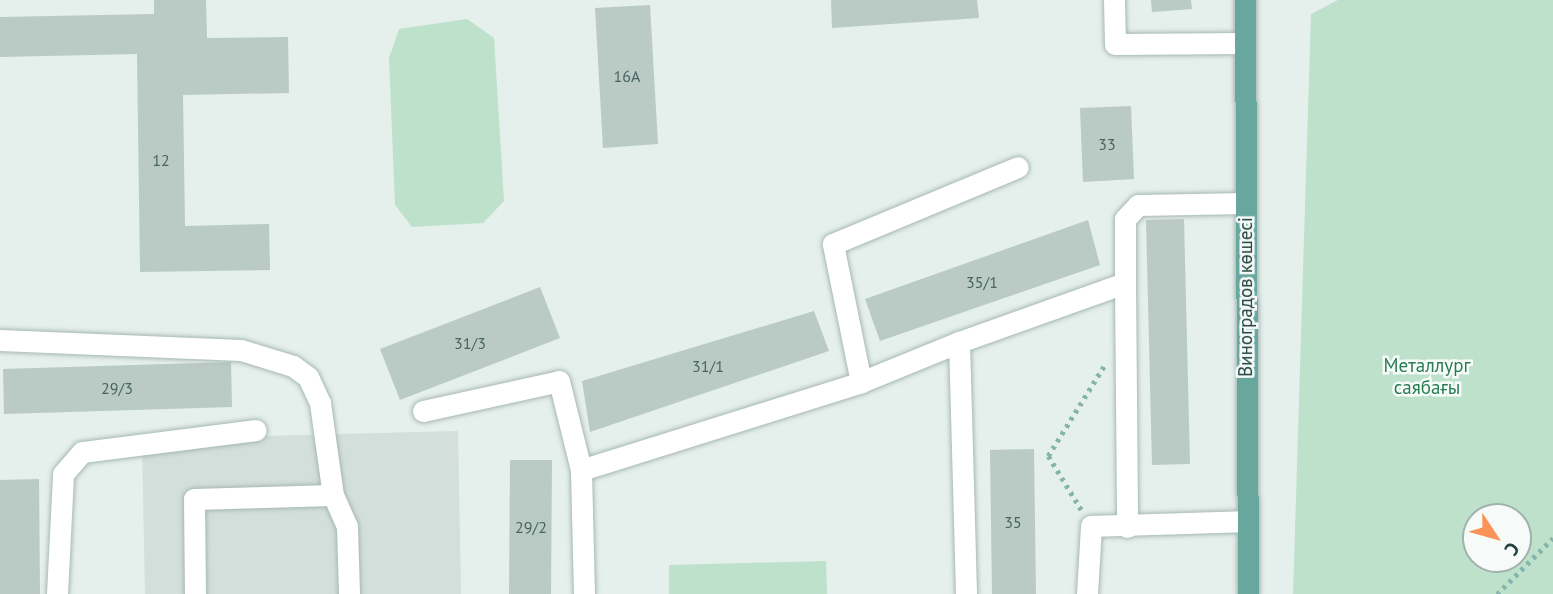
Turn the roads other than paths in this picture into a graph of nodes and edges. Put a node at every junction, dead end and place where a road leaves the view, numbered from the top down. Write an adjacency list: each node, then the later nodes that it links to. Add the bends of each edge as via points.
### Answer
1 (1114, 0): 3 (lane, via 1115,44)
2 (1245, 0): 3 (main road, Виноградов көшесі)
3 (1245, 43): 5 (main road, Виноградов көшесі)
4 (1018, 167): 9 (lane, via 834,244)
5 (1246, 203): 6 (lane, via 1138,205 1125,219); 14 (main road, Виноградов көшесі)
6 (1125, 284): 8 (lane); 15 (lane)
7 (0, 340): 13 (lane, via 241,350 293,366 308,377 320,404)
8 (959, 342): 9 (lane); 20 (lane)
9 (861, 382): 12 (lane)
10 (423, 411): 12 (lane, via 559,381)
11 (256, 430): 16 (lane, via 82,452 63,474)
12 (581, 470): 19 (lane)
13 (333, 495): 17 (lane, via 194,499); 18 (lane, via 347,526)
14 (1248, 521): 15 (lane); 22 (main road, Виноградов көшесі)
15 (1127, 527): 21 (lane, via 1091,526)
16 (57, 594)
17 (195, 594)
18 (349, 594)
19 (584, 594)
20 (967, 594)
21 (1087, 594)
22 (1248, 594)

